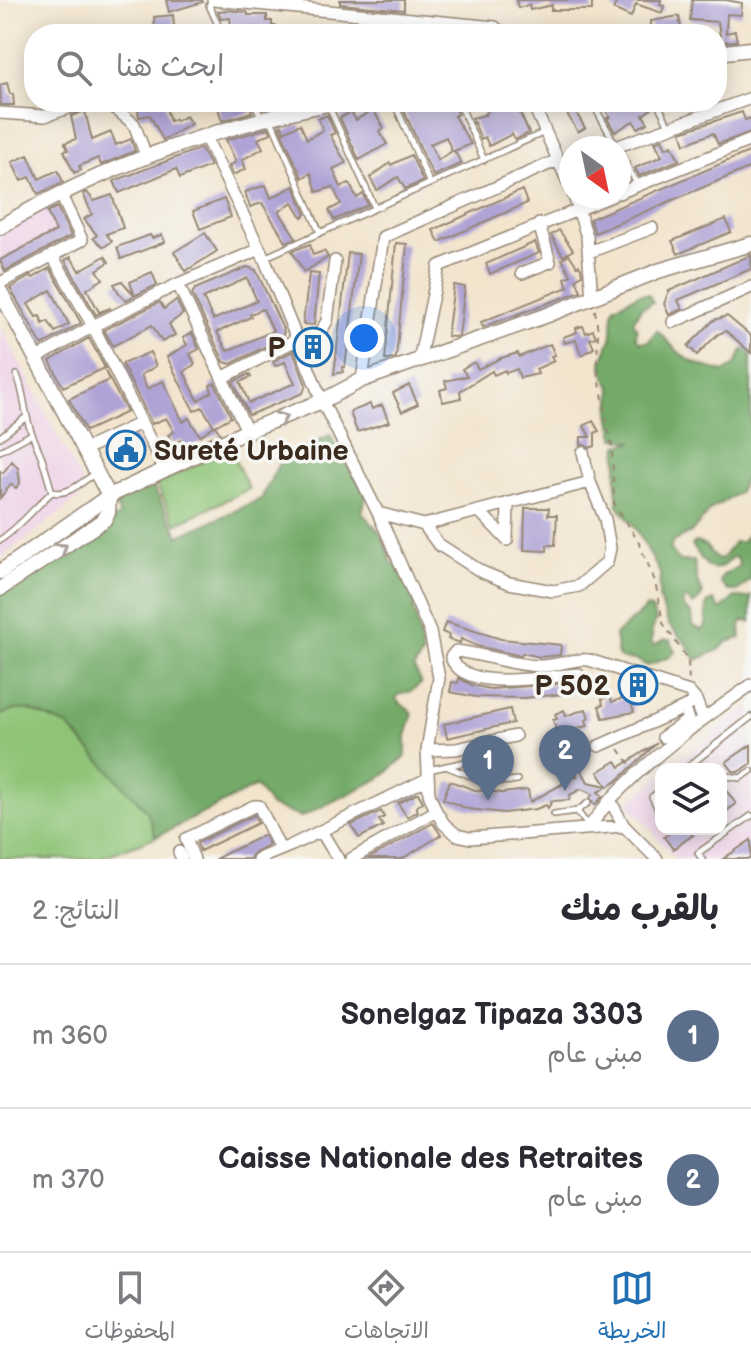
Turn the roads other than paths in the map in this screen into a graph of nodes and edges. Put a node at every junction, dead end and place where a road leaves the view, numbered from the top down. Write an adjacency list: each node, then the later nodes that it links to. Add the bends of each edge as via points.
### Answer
1 (213, 0): 2 (lane, via 209,5); 3 (street)
2 (218, 24)
3 (464, 24)
4 (751, 49): 5 (street)
5 (727, 52)
6 (751, 98): 7 (street)
7 (727, 102)
8 (57, 112): 19 (street)
9 (119, 112): 28 (street, via 134,124)
10 (261, 112): 20 (lane)
11 (298, 112): 20 (street)
12 (337, 112): 36 (lane)
13 (398, 112): 32 (lane)
14 (463, 112): 29 (lane)
15 (537, 112): 22 (street)
16 (597, 112): 23 (lane)
17 (662, 112): 21 (lane)
18 (702, 112): 21 (street)
19 (0, 113)
20 (266, 120): 24 (street); 42 (lane)
21 (670, 129): 26 (street)
22 (546, 132): 27 (street); 29 (lane)
23 (610, 136)
24 (206, 138): 28 (street); 45 (street)
25 (751, 140): 33 (street)
26 (631, 143)
27 (559, 155)
28 (147, 158): 35 (street)
29 (484, 160): 32 (lane)
30 (559, 164): 61 (street, via 383,237)
31 (631, 174): 33 (lane)
32 (430, 184): 36 (lane)
33 (637, 185): 34 (street)
34 (631, 188)
35 (60, 193): 40 (street); 46 (street, via 82,240)
36 (375, 208): 42 (lane)
37 (566, 208): 39 (street)
38 (578, 208): 44 (street)
39 (539, 224): 48 (street, via 550,262); 58 (street, via 439,266)
40 (0, 227)
41 (652, 228): 44 (street)
42 (320, 233): 45 (lane)
43 (751, 244): 53 (street)
44 (589, 252): 53 (street)
45 (262, 254): 50 (street); 56 (street)
46 (52, 255): 49 (street); 55 (street)
47 (335, 261): 56 (street, via 327,321 318,336)
48 (522, 273)
49 (0, 283)
50 (178, 284): 55 (street); 60 (street)
51 (751, 287): 54 (street)
52 (0, 291): 57 (street)
53 (592, 297): 58 (street)
54 (673, 322)
55 (93, 326): 57 (street); 64 (street)
56 (296, 340): 60 (street); 62 (street)
57 (35, 359): 68 (street)
58 (419, 361): 61 (street)
59 (17, 375): 63 (lane)
60 (222, 378): 65 (street)
61 (362, 380): 62 (street)
62 (322, 401): 65 (street, one-way to 62); 78 (street)
63 (25, 418): 66 (lane); 67 (lane)
64 (141, 423): 68 (street); 71 (street)
65 (247, 431): 71 (street)
66 (32, 434): 69 (lane); 74 (lane)
67 (0, 437)
68 (83, 450): 72 (street)
69 (0, 451)
70 (583, 452): 73 (street)
71 (165, 470): 75 (street)
72 (95, 474): 74 (lane, via 68,491); 75 (street)
73 (590, 482): 76 (street); 79 (street, via 610,548 607,562 579,586 553,591 509,583 438,544)
74 (52, 492): 80 (lane)
75 (109, 496): 81 (street); 82 (street, one-way to 75, via 104,520)
76 (508, 503): 77 (street); 77 (street, via 507,540)
77 (479, 511): 79 (street)
78 (378, 513): 79 (street); 92 (street, via 434,647 439,678)
79 (424, 525)
80 (0, 540)
81 (0, 572)
82 (0, 589)
83 (579, 681): 85 (street, via 578,674 479,679 458,670 451,657 456,651 540,666 589,660)
84 (751, 685): 88 (street)
85 (692, 696): 86 (street); 88 (street)
86 (684, 708): 90 (street, via 688,720); 91 (street)
87 (751, 717): 94 (lane)
88 (703, 719): 100 (street)
89 (515, 736): 92 (street)
90 (663, 737)
91 (599, 746)
92 (427, 750): 98 (street)
93 (503, 754): 95 (lane)
94 (693, 763)
95 (447, 767): 98 (lane); 99 (lane, via 486,781)
96 (751, 771): 97 (lane, via 740,778)
97 (727, 776)
98 (424, 777): 102 (street); 108 (street)
99 (517, 780)
100 (610, 800): 106 (street); 107 (street)
101 (588, 803): 103 (lane)
102 (436, 811): 107 (street, via 450,830 470,838); 113 (street)
103 (577, 811): 104 (lane); 107 (lane)
104 (554, 814)
105 (751, 816): 115 (lane, via 698,853)
106 (624, 826): 107 (street); 114 (street)
107 (589, 827)
108 (321, 831): 109 (street); 112 (street)
109 (280, 849): 110 (street, via 265,815 254,806 186,839); 111 (street)
110 (194, 859)
111 (258, 859)
112 (338, 859)
113 (351, 859)
114 (657, 859)
115 (702, 859)

